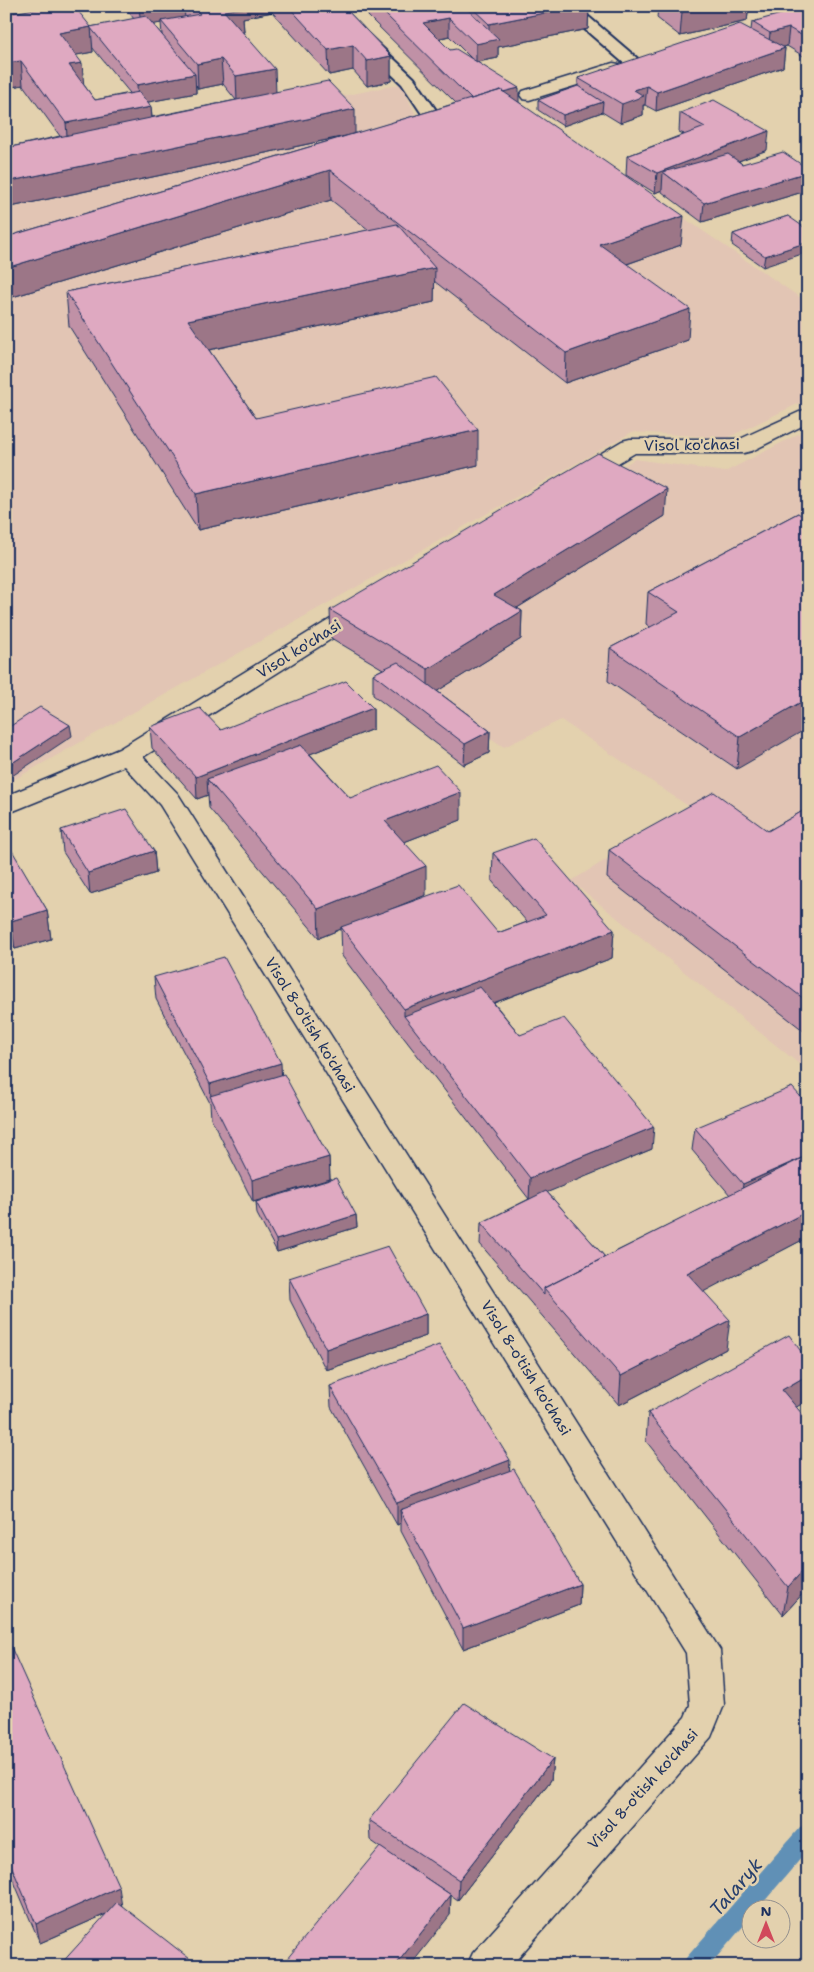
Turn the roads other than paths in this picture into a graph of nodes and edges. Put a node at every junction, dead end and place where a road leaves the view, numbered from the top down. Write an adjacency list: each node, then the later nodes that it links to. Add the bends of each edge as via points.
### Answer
1 (329, 6): 6 (lane, via 408,82)
2 (566, 6): 4 (lane)
3 (650, 58): 4 (street)
4 (632, 62): 5 (street)
5 (529, 95)
6 (434, 119)
7 (808, 414): 8 (street, Visol ko'chasi, via 744,446 630,446)
8 (557, 490)
9 (381, 599): 10 (street, Visol ko'chasi)
10 (128, 755): 11 (street, Visol ko'chasi); 12 (street, Visol 8-o'tish ko'chasi, via 169,800 703,1650 707,1705 699,1726)
11 (6, 806)
12 (486, 1966)

